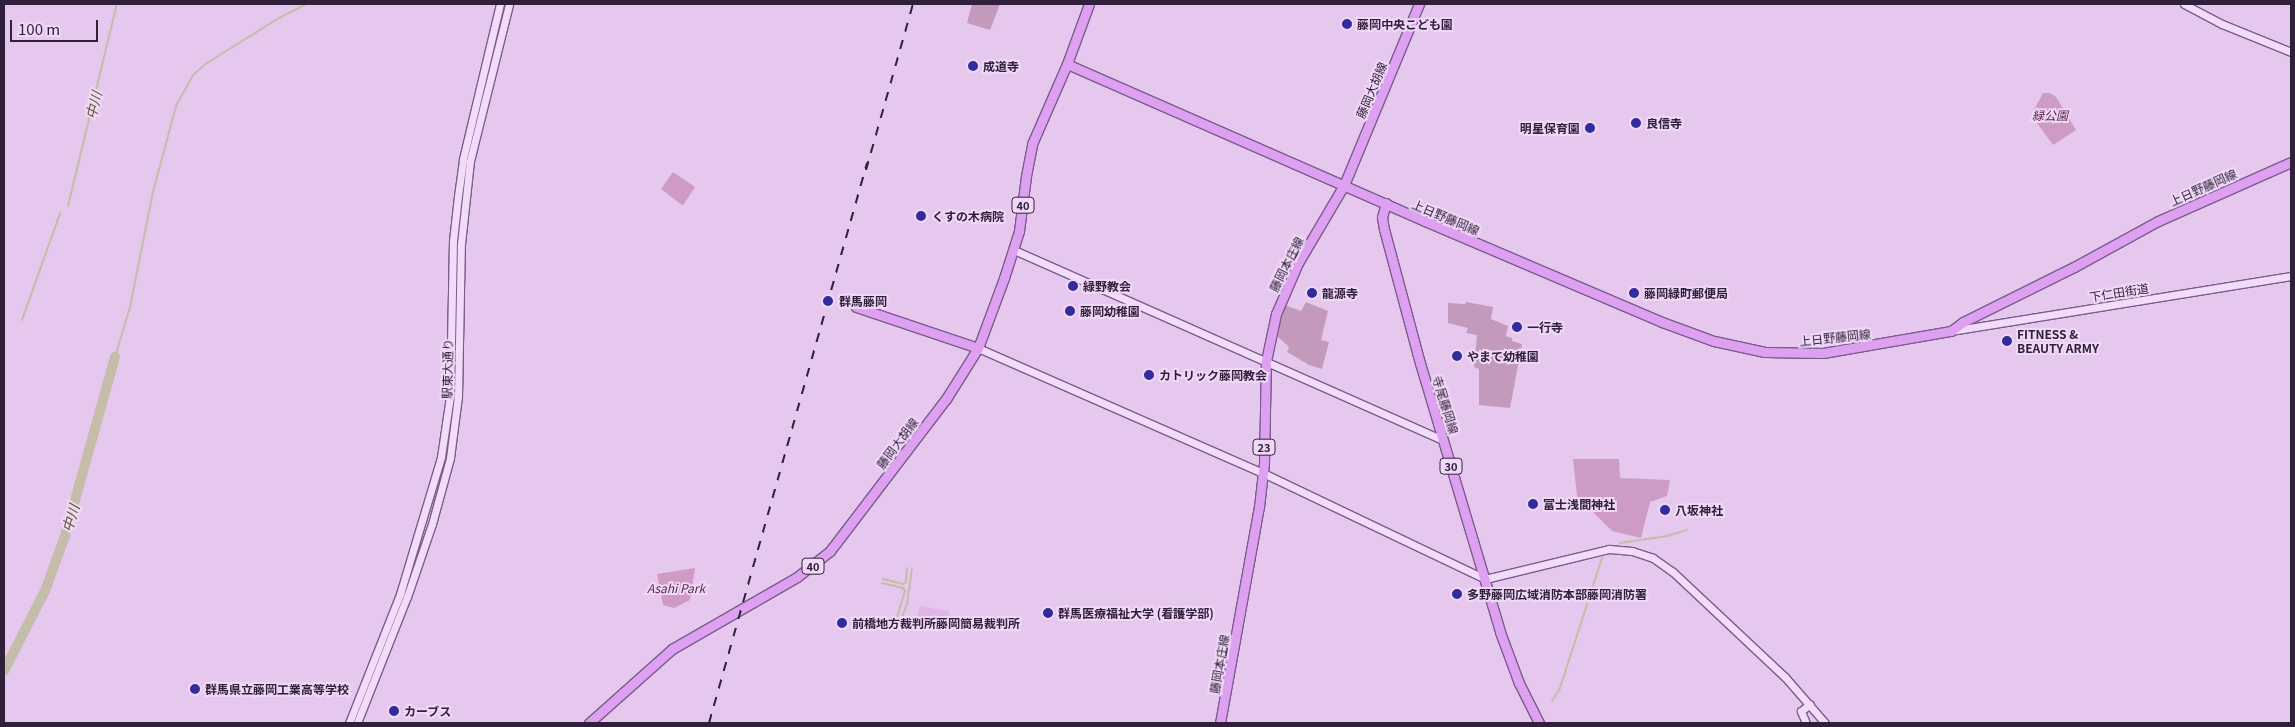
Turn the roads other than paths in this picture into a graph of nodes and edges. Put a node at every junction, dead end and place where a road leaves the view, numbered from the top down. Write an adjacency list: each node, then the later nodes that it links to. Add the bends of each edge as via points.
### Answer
1 (500, 4): 21 (street, 駅東大通り, via 463,159 458,196 453,241 450,396 441,457 400,594)
2 (509, 4): 22 (street, 駅東大通り, via 470,160 459,282 458,396 450,458 408,597)
3 (1090, 4): 7 (main road)
4 (1420, 4): 9 (main road, 藤岡大胡線)
5 (2184, 4): 6 (street, via 2222,24)
6 (2291, 52)
7 (1067, 64): 9 (main road); 11 (main road, 藤岡大胡線 / 40, via 1032,144)
8 (2291, 162): 14 (main road, 上日野藤岡線, via 2158,221)
9 (1344, 185): 10 (main road, 上日野藤岡線); 16 (main road, 藤岡本庄線 / 23, via 1285,290)
10 (1386, 204): 14 (main road, 上日野藤岡線, via 1662,322 1728,345 1772,353 1823,353); 17 (main road, 寺尾藤岡線 / 30, via 1382,216 1384,230)
11 (1014, 250): 15 (main road, 藤岡大胡線 / 40); 16 (street)
12 (2291, 276): 14 (street, 下仁田街道)
13 (856, 307): 15 (main road)
14 (1951, 331)
15 (978, 348): 18 (street); 23 (main road, 藤岡大胡線 / 40, via 946,399 830,551 797,577 672,649)
16 (1266, 361): 17 (street); 18 (main road, 藤岡本庄線 / 23)
17 (1443, 440): 19 (main road, 寺尾藤岡線 / 30)
18 (1263, 473): 19 (street); 24 (main road, 藤岡本庄線 / 23)
19 (1484, 579): 20 (street, via 1609,549 1632,551 1654,558 1673,572); 25 (main road, 寺尾藤岡線 / 30, via 1519,683)
20 (1810, 704): 26 (street, via 1801,711); 27 (street)
21 (349, 723)
22 (357, 723)
23 (589, 723)
24 (1220, 723)
25 (1539, 723)
26 (1806, 723)
27 (1825, 723)

